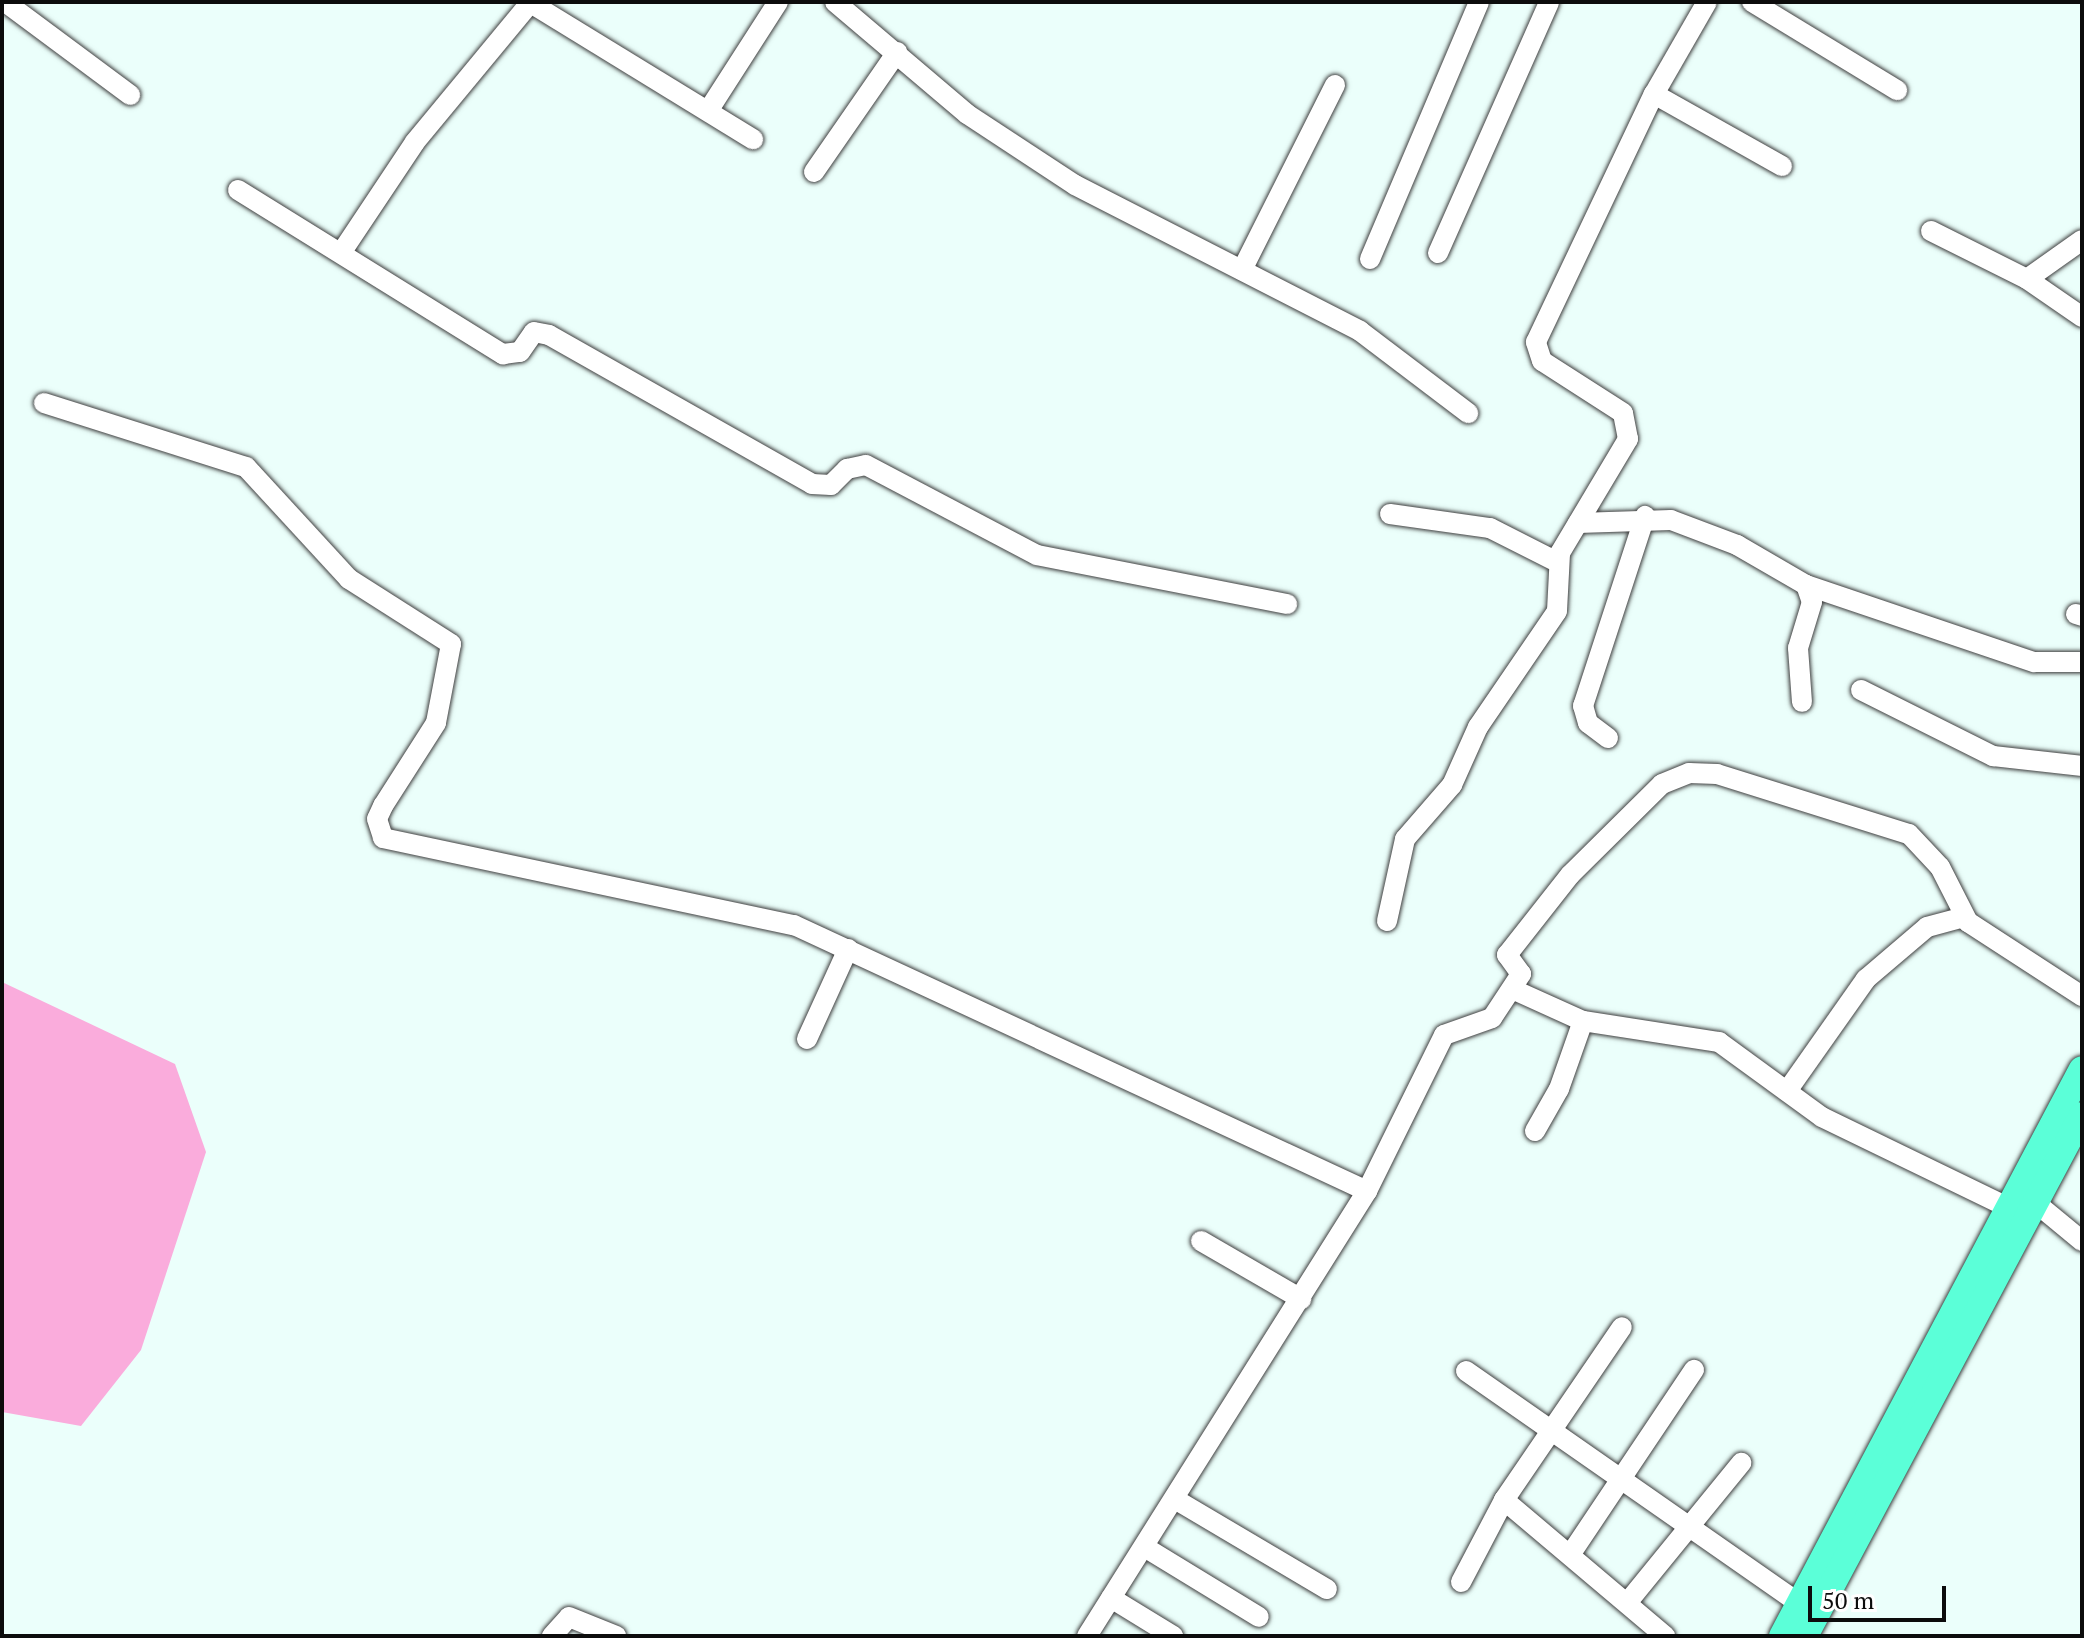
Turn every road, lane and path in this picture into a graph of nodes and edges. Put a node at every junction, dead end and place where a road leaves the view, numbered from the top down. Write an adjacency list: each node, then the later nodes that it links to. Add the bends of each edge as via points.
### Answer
1 (5, 2): 13 (street)
2 (530, 2): 14 (street); 21 (street, via 424,130)
3 (778, 2): 14 (street)
4 (835, 2): 9 (street)
5 (1479, 2): 23 (street)
6 (1549, 2): 22 (street)
7 (1707, 2): 12 (street)
8 (1752, 2): 11 (street)
9 (897, 52): 17 (street); 24 (street, via 954,105 1075,185)
10 (1335, 85): 24 (street)
11 (1897, 90)
12 (1654, 94): 16 (street); 31 (street, via 1536,342 1542,361 1630,421 1628,439)
13 (130, 95)
14 (708, 111): 15 (street)
15 (753, 139)
16 (1782, 166)
17 (814, 172)
18 (238, 190): 21 (street)
19 (1931, 231): 25 (street)
20 (2082, 240): 25 (street)
21 (341, 253): 34 (street, via 503,354 520,352 534,332 549,335 812,484 831,485 847,469 866,465 1037,555)
22 (1438, 253)
23 (1370, 259)
24 (1242, 270): 28 (street, via 1360,331)
25 (2027, 279): 26 (street)
26 (2082, 317)
27 (44, 403): 42 (street, via 246,467 349,579 451,644 436,723 377,819 383,838 794,925)
28 (1468, 413)
29 (1390, 514): 32 (street, via 1490,528)
30 (1645, 516): 31 (street); 33 (street, via 1737,545); 38 (street, via 1583,706 1588,723)
31 (1578, 523): 32 (street)
32 (1557, 562): 41 (street, via 1557,611 1478,727 1452,785 1410,829)
33 (1806, 585): 35 (street, via 2034,662); 37 (street, via 1812,602 1798,648)
34 (1287, 604)
35 (2082, 662)
36 (1861, 690): 39 (street, via 1993,756)
37 (1802, 702)
38 (1608, 738)
39 (2082, 766)
40 (1964, 917): 43 (street, via 1940,867 1909,834 1717,774 1689,773 1649,794 1570,875 1507,955 1521,974); 44 (street); 48 (street, via 1927,927 1866,979)
41 (1387, 921)
42 (848, 949): 46 (street); 51 (street)
43 (1512, 989): 45 (street); 51 (street, via 1487,1021 1444,1035)
44 (2082, 996)
45 (1583, 1021): 48 (street, via 1719,1042); 50 (street, via 1559,1089)
46 (807, 1039)
47 (2082, 1069): 52 (main road)
48 (1787, 1091): 52 (street, via 1822,1117)
49 (2082, 1115): 52 (main road)
50 (1535, 1131)
51 (1367, 1191): 55 (street)
52 (2022, 1200): 54 (street); 71 (main road); 79 (main road)
53 (1201, 1241): 55 (street)
54 (2082, 1241)
55 (1301, 1299): 63 (street)
56 (1622, 1327): 59 (street)
57 (1694, 1370): 61 (street)
58 (1466, 1371): 59 (street)
59 (1553, 1432): 61 (street); 62 (street)
60 (1741, 1463): 64 (street)
61 (1622, 1479): 64 (street); 66 (street)
62 (1504, 1500): 66 (street); 67 (street)
63 (1178, 1501): 65 (street); 68 (street)
64 (1690, 1527): 70 (street); 71 (street)
65 (1146, 1548): 69 (street); 72 (street)
66 (1570, 1555): 70 (street)
67 (1461, 1582)
68 (1327, 1589)
69 (1111, 1598): 75 (street); 76 (street)
70 (1627, 1603): 77 (street)
71 (1799, 1603): 78 (main road)
72 (1259, 1617)
73 (552, 1636): 74 (street, via 569,1617)
74 (616, 1636)
75 (1087, 1636)
76 (1173, 1636)
77 (1665, 1636)
78 (1782, 1636)
79 (1805, 1636)

